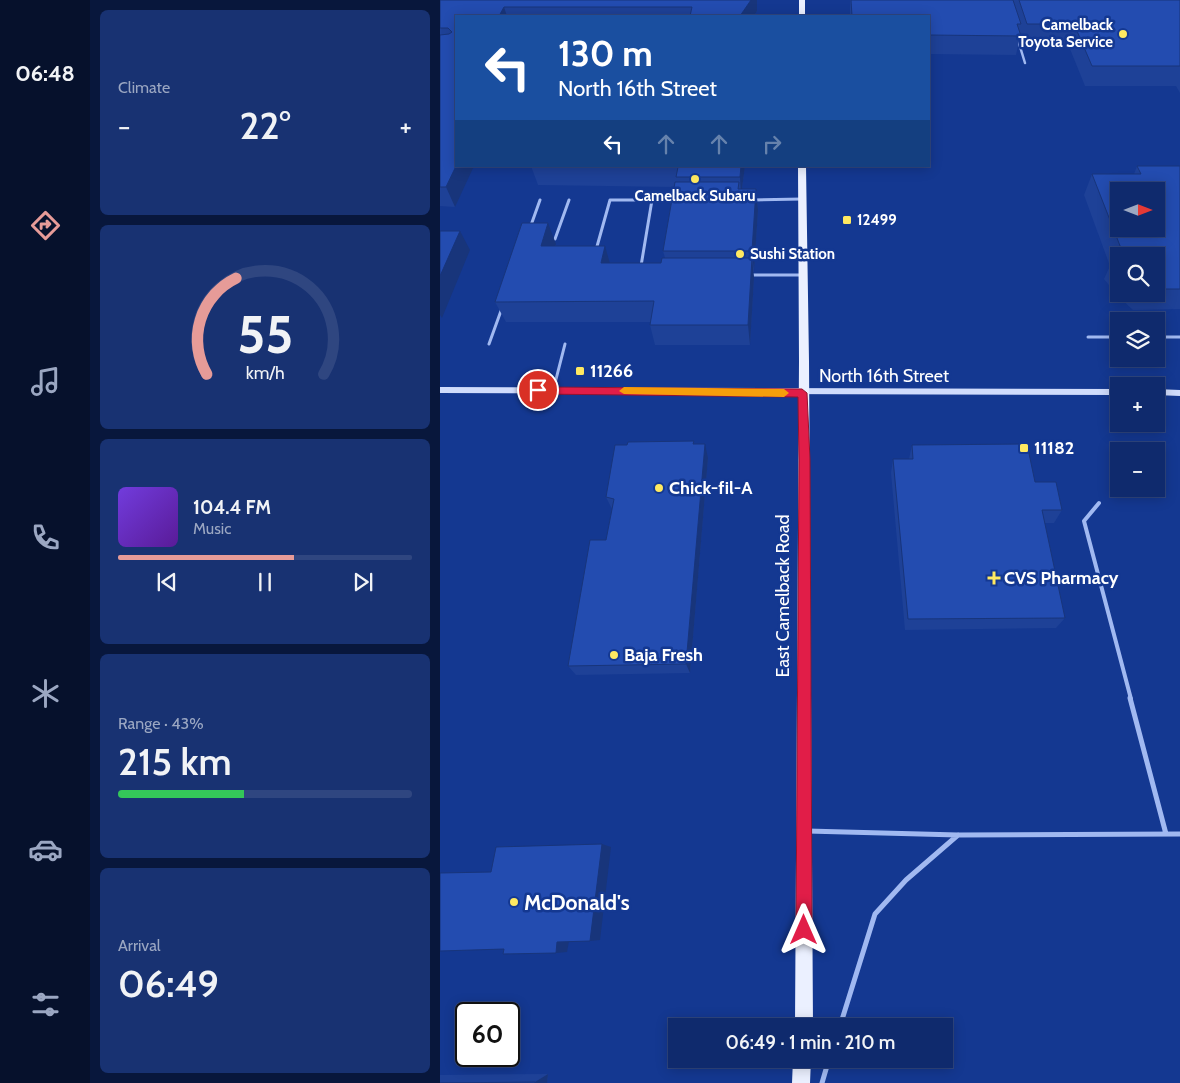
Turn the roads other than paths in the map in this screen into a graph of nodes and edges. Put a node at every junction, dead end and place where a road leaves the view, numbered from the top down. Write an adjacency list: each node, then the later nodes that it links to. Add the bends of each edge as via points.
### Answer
1 (802, 0): 2 (main road)
2 (802, 15)
3 (1016, 36): 4 (lane)
4 (1025, 63)
5 (802, 167): 6 (main road, East Camelback Road)
6 (802, 199): 12 (lane); 18 (main road, East Camelback Road)
7 (540, 200): 13 (lane)
8 (569, 200): 14 (lane)
9 (610, 200): 10 (lane); 15 (lane)
10 (652, 200): 11 (lane); 16 (lane)
11 (678, 200)
12 (750, 200)
13 (528, 235)
14 (555, 239)
15 (595, 254)
16 (640, 268)
17 (744, 275): 18 (lane)
18 (803, 275): 30 (main road, East Camelback Road)
19 (506, 299): 24 (lane)
20 (1088, 337): 21 (lane)
21 (1110, 337)
22 (1165, 337): 23 (lane)
23 (1180, 337)
24 (489, 344)
25 (565, 344): 27 (lane)
26 (440, 390): 27 (main road, North 16th Street)
27 (553, 390): 30 (main road, North 16th Street)
28 (1110, 392): 30 (main road, North 16th Street)
29 (1165, 392): 31 (main road)
30 (802, 393): 33 (main road, East Camelback Road, via 805,452)
31 (1180, 393)
32 (1099, 503): 34 (lane, via 1084,521)
33 (804, 830): 36 (lane); 37 (main road, East Camelback Road)
34 (1166, 834): 35 (lane); 36 (lane)
35 (1180, 834)
36 (958, 835): 38 (lane, via 906,880 875,914)
37 (804, 1018)
38 (842, 1018)
39 (802, 1068): 41 (main road)
40 (827, 1068): 42 (lane)
41 (801, 1083)
42 (822, 1083)

